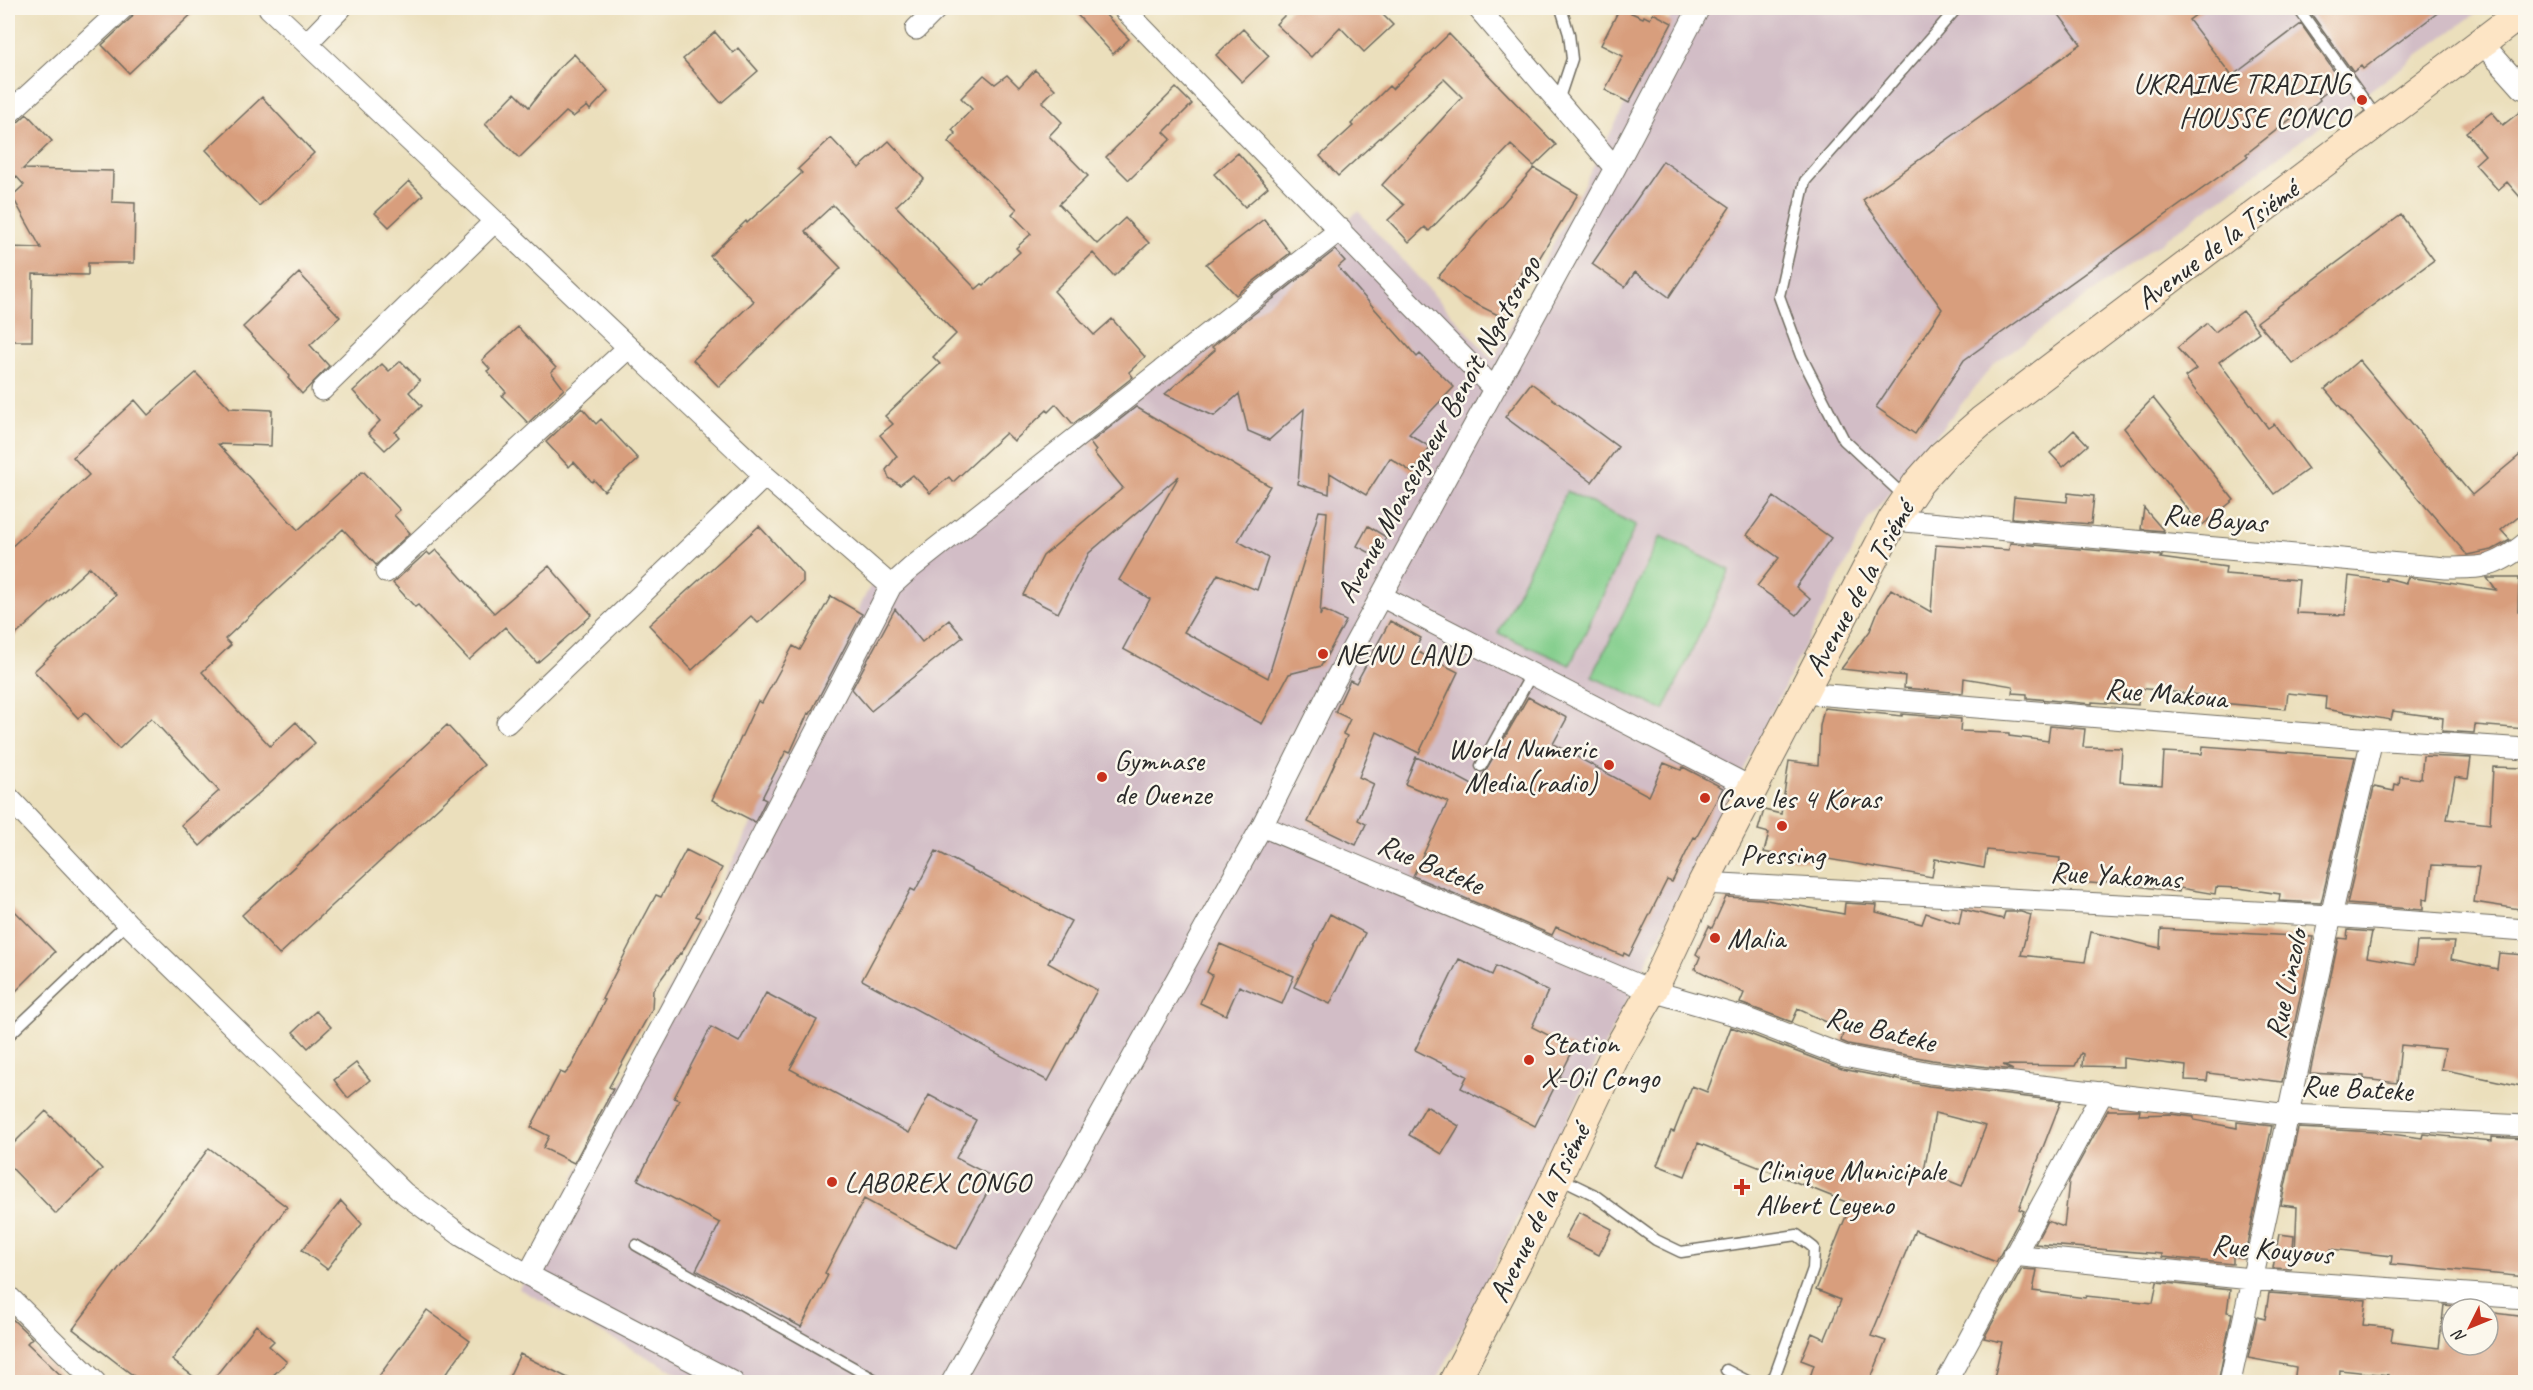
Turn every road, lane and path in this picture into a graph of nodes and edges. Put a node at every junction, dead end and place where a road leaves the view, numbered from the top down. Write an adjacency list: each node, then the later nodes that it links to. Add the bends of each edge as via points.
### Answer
1 (123, 8): 17 (street)
2 (269, 8): 13 (street)
3 (341, 8): 13 (street)
4 (937, 8): 12 (street)
5 (1123, 8): 21 (street)
6 (1478, 8): 16 (street)
7 (1561, 8): 16 (lane, via 1572,59)
8 (1699, 8): 19 (street, Avenue Monseigneur Benoît Ngatsongo)
9 (1957, 8): 26 (lane, via 1805,181 1779,296 1801,356 1844,440)
10 (2298, 8): 18 (lane)
11 (2526, 9): 14 (main road, Avenue de la Tsiémé)
12 (916, 29)
13 (307, 42): 20 (street)
14 (2481, 42): 15 (street); 18 (main road, Avenue de la Tsiémé)
15 (2524, 90)
16 (1558, 101): 19 (street)
17 (8, 114)
18 (2379, 120): 26 (main road, Avenue de la Tsiémé, via 1982,421 1942,456)
19 (1615, 168): 23 (street, Avenue Monseigneur Benoît Ngatsongo)
20 (495, 221): 22 (street); 24 (street)
21 (1341, 229): 23 (street); 29 (street)
22 (628, 348): 25 (street); 28 (street)
23 (1494, 389): 30 (street, Avenue Monseigneur Benoît Ngatsongo)
24 (322, 390)
25 (765, 476): 29 (street); 33 (street)
26 (1900, 509): 27 (street, Rue Bayas, via 2446,568 2486,567); 32 (main road, Avenue de la Tsiémé)
27 (2526, 543)
28 (386, 572)
29 (891, 586): 52 (street, via 706,944)
30 (1381, 596): 31 (street); 39 (street, Avenue Monseigneur Benoît Ngatsongo)
31 (1531, 675): 36 (lane); 37 (street)
32 (1802, 693): 34 (street, Rue Makoua); 37 (main road, Avenue de la Tsiémé)
33 (507, 723)
34 (2372, 739): 35 (street, Rue Makoua); 41 (street, Rue Linzolo)
35 (2526, 749)
36 (1481, 766)
37 (1752, 788): 40 (main road, Avenue de la Tsiémé)
38 (8, 797): 42 (street)
39 (1262, 826): 44 (street, Rue Bateke); 60 (street, Avenue Monseigneur Benoît Ngatsongo)
40 (1703, 883): 41 (street, Rue Yakomas); 44 (main road, Avenue de la Tsiémé)
41 (2331, 916): 43 (street, Rue Yakomas); 47 (street, Rue Linzolo)
42 (127, 923): 45 (lane); 52 (street, via 404,1193 462,1236)
43 (2526, 930)
44 (1653, 991): 46 (street, Rue Bateke, via 1742,1017 1844,1056 1930,1073); 49 (main road, Avenue de la Tsiémé, via 1616,1055)
45 (8, 1036)
46 (2103, 1092): 47 (street, Rue Bateke); 51 (street)
47 (2289, 1115): 48 (street, Rue Bateke); 53 (street, Rue Linzolo)
48 (2526, 1126)
49 (1557, 1177): 61 (main road, Avenue de la Tsiémé); 63 (lane, via 1593,1194 1656,1240 1681,1252 1797,1235 1814,1248 1812,1269 1775,1375)
50 (636, 1245): 59 (lane)
51 (2013, 1255): 53 (street, Rue Kouyous); 64 (street)
52 (528, 1275): 58 (street)
53 (2251, 1279): 55 (street, Rue Kouyous); 65 (street, Rue Linzolo)
54 (8, 1296): 57 (street)
55 (2526, 1298)
56 (1726, 1370): 62 (lane)
57 (95, 1383)
58 (733, 1383)
59 (879, 1383)
60 (952, 1383)
61 (1454, 1383)
62 (1749, 1383)
63 (1768, 1383)
64 (1946, 1383)
65 (2230, 1383)

